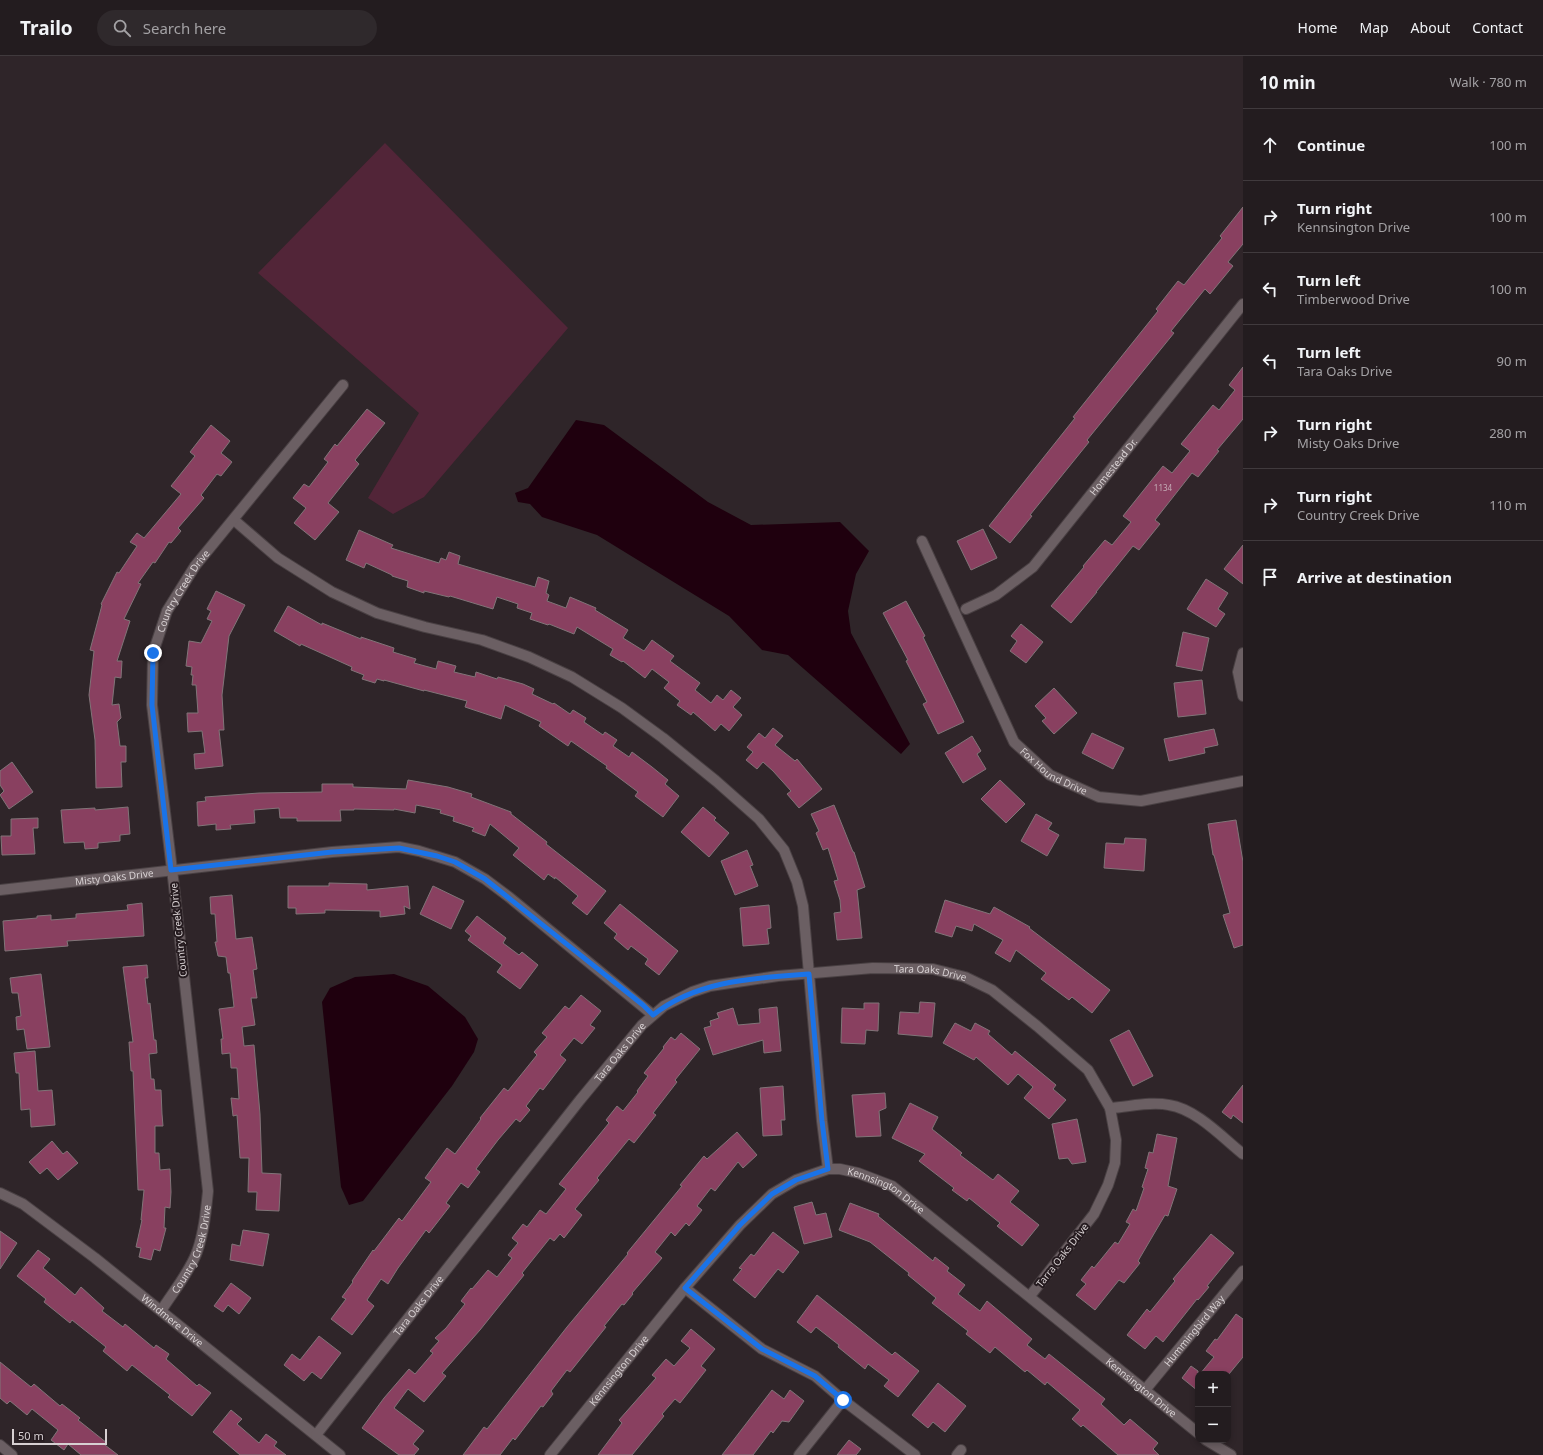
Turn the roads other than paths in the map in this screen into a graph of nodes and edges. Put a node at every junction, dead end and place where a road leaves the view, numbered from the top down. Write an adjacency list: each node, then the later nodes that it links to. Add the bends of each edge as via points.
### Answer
1 (1243, 304): 5 (street, Homestead Dr., via 1033,567 996,595)
2 (343, 384): 3 (street, Country Creek Drive)
3 (234, 520): 9 (street, Country Creek Drive, via 195,566 167,611 153,653 152,705); 11 (street, via 278,558 338,595 377,613 425,628 482,640 572,677 622,708 692,762 759,819 784,850 797,882 803,906)
4 (922, 541): 8 (street, Fox Hound Drive, via 1014,742 1050,775 1099,797 1141,801)
5 (966, 609)
6 (1243, 653): 7 (street, via 1238,672)
7 (1243, 696)
8 (1243, 781)
9 (171, 870): 10 (street, Misty Oaks Drive); 12 (street, Misty Oaks Drive, via 332,852 399,848 437,856 455,862 485,879); 21 (street, Country Creek Drive, via 208,1191 197,1253)
10 (0, 890)
11 (809, 974): 12 (street, Tara Oaks Drive, via 710,986 664,1006); 13 (street, Tara Oaks Drive, via 873,968 932,969 965,977 992,990 1088,1070); 15 (street)
12 (653, 1015): 25 (street, Tara Oaks Drive, via 617,1054)
13 (1110, 1108): 14 (street, via 1169,1104 1191,1112); 17 (street, Tara Oaks Drive, via 1116,1140 1115,1163)
14 (1243, 1154)
15 (828, 1169): 19 (street, Kennsington Drive, via 796,1180 772,1194 740,1225); 20 (street, Kennsington Drive, via 858,1173 892,1186)
16 (0, 1193): 21 (street, Windmere Drive, via 23,1204)
17 (1094, 1214): 20 (street, Tarra Oaks Drive)
18 (1243, 1271): 22 (street, Hummingbird Way)
19 (685, 1288): 23 (street, via 762,1349 815,1376); 30 (street, Kennsington Drive)
20 (1030, 1296): 22 (street, Kennsington Drive)
21 (161, 1311): 25 (street, Windmere Drive)
22 (1145, 1390): 24 (street, Kennsington Drive)
23 (843, 1400): 31 (street); 32 (street)
24 (1195, 1431)
25 (316, 1435): 29 (street, Windmere Drive)
26 (1211, 1443): 33 (street)
27 (0, 1445): 28 (street)
28 (12, 1455)
29 (340, 1455)
30 (550, 1455)
31 (799, 1455)
32 (915, 1455)
33 (1231, 1455)

